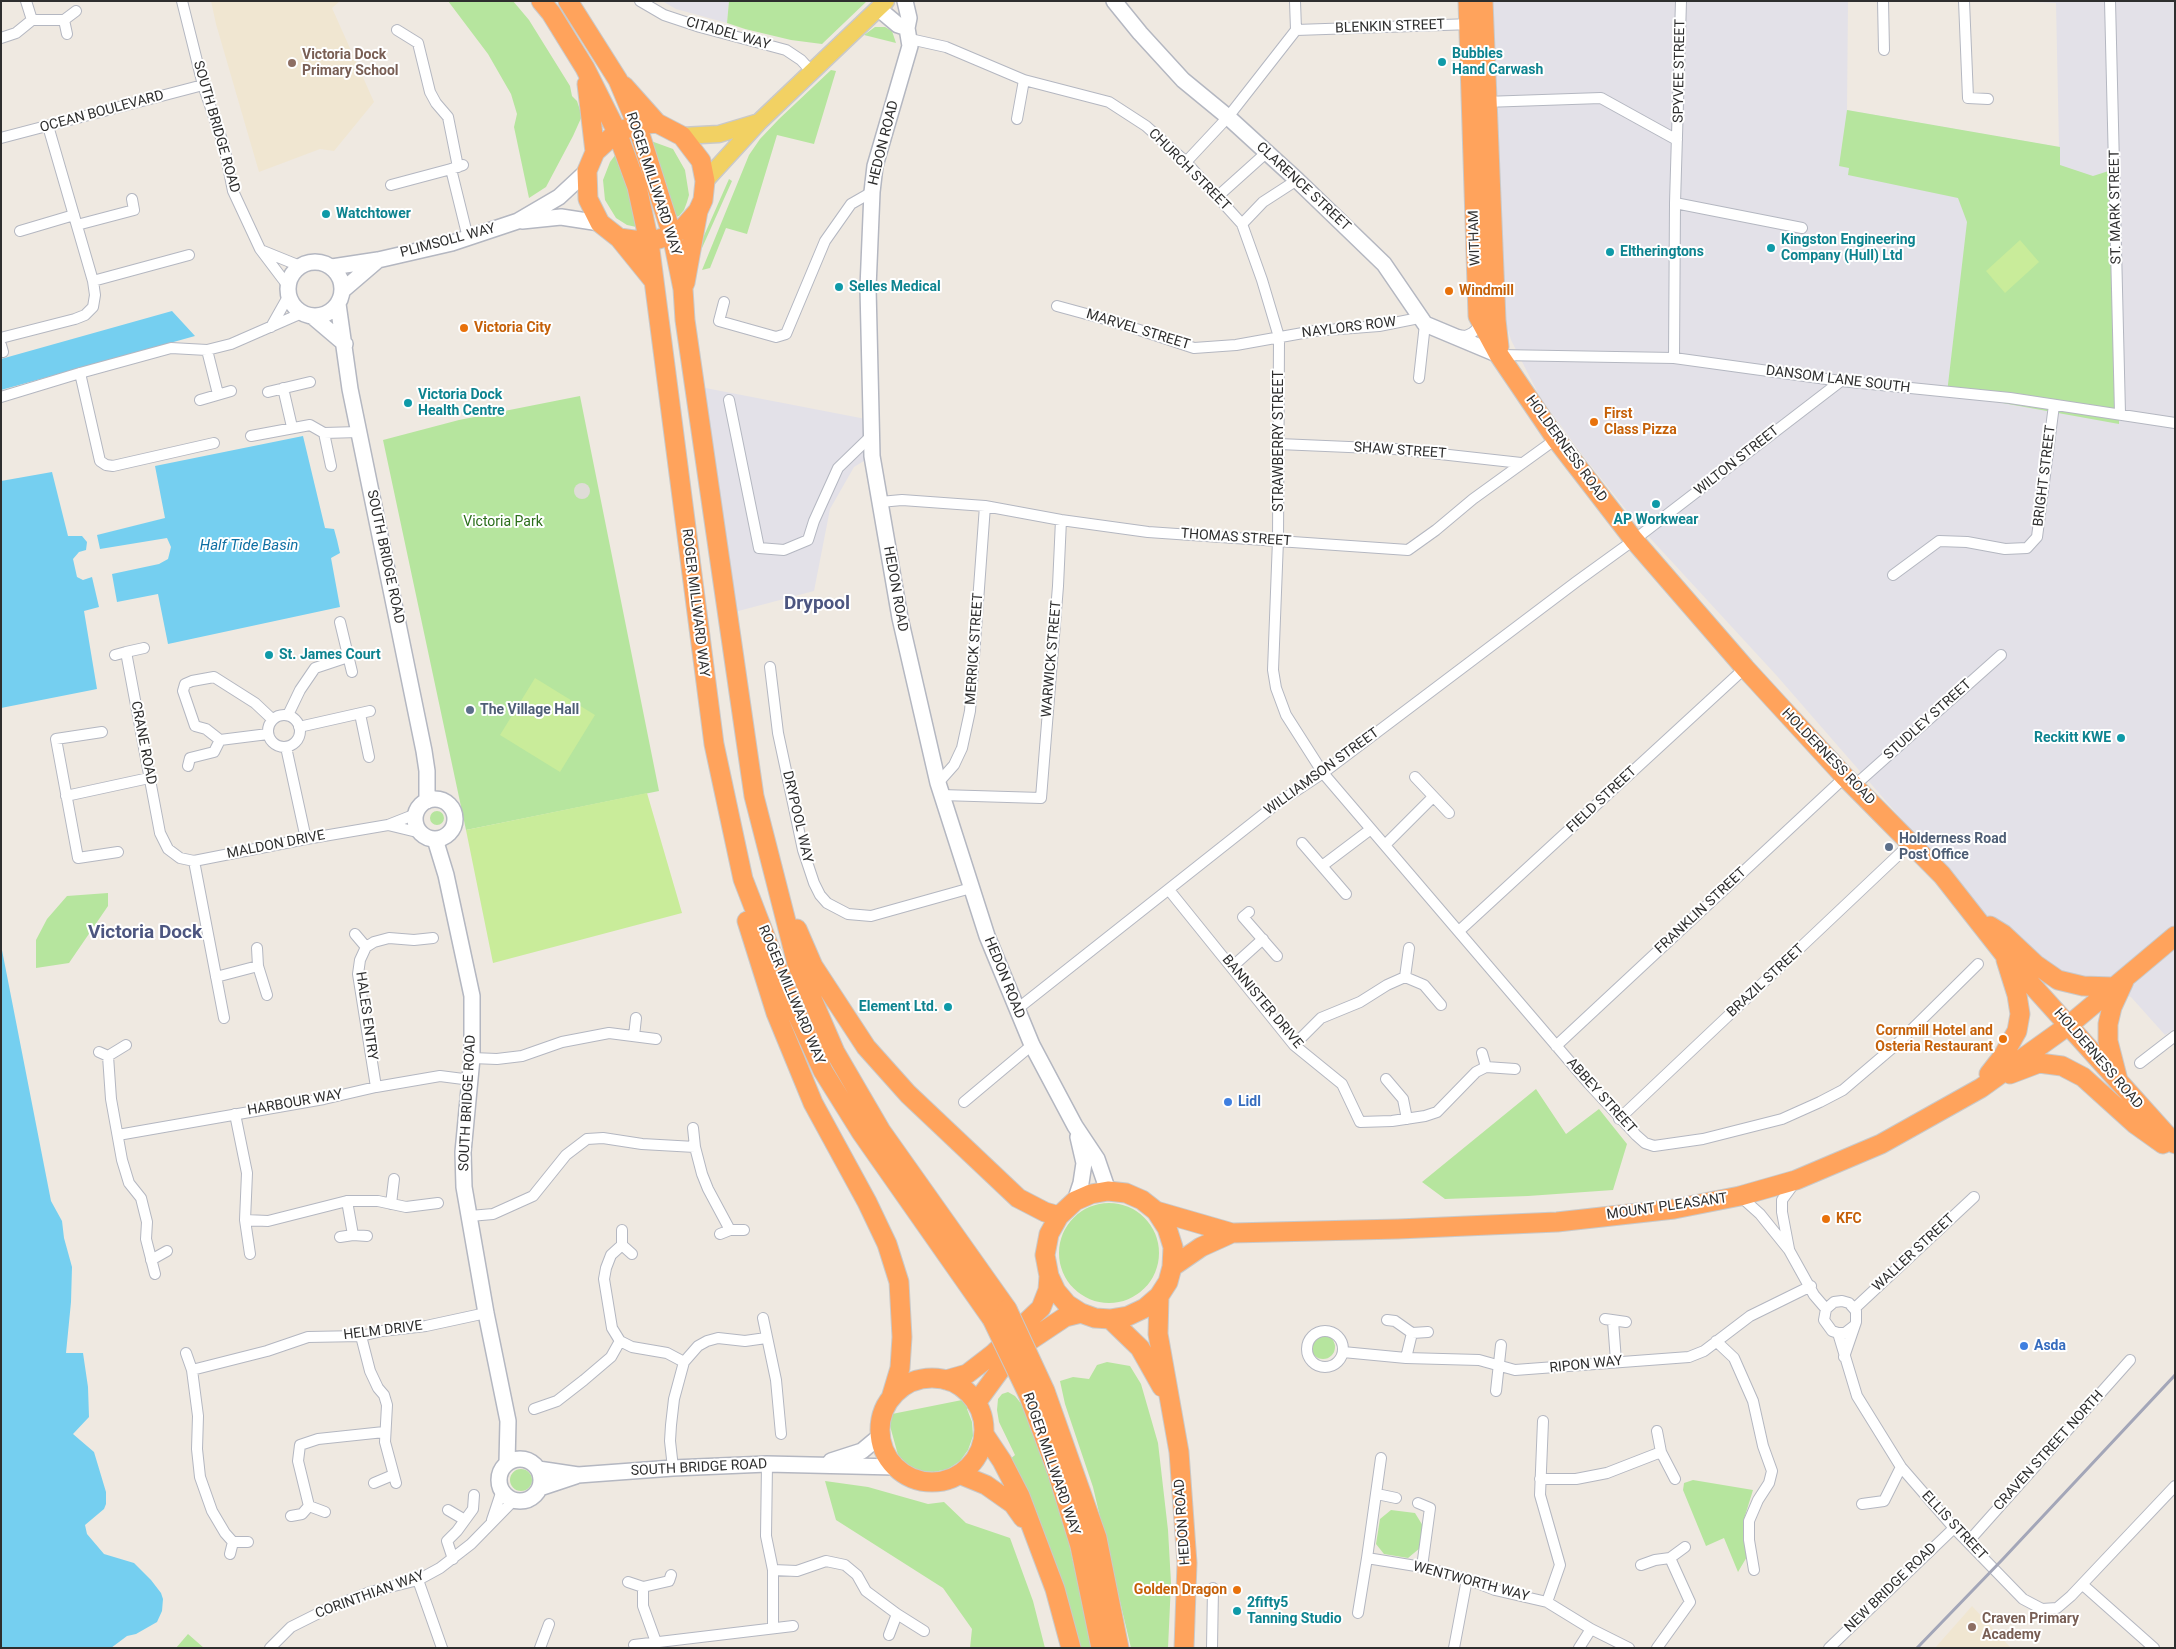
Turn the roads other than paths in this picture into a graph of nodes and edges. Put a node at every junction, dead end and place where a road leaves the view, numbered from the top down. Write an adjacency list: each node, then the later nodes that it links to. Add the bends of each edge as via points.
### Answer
1 (26, 1): 17 (street)
2 (182, 1): 30 (street, SOUTH BRIDGE ROAD)
3 (540, 1): 26 (highway, ROGER MILLWARD WAY)
4 (568, 1): 28 (highway, ROGER MILLWARD WAY)
5 (640, 1): 27 (street, CITADEL WAY, via 664,15 786,50)
6 (905, 1): 22 (street, HEDON ROAD)
7 (1114, 1): 33 (street, CLARENCE STREET, via 1183,80)
8 (1295, 1): 21 (street)
9 (1468, 1): 19 (highway, WITHAM)
10 (1483, 1): 19 (highway, WITHAM)
11 (1681, 1): 42 (street, SPYVEE STREET)
12 (1883, 1): 25 (street)
13 (1964, 1): 31 (street, via 1968,98)
14 (2110, 1): 101 (street, ST. MARK STREET)
15 (883, 5): 22 (street); 27 (main road)
16 (76, 10): 18 (street)
17 (32, 20): 18 (street); 24 (street, via 16,34)
18 (64, 20): 23 (street)
19 (1476, 24): 21 (street, BLENKIN STREET); 32 (highway, WITHAM)
20 (397, 30): 46 (street, via 418,43 430,92 448,116)
21 (1296, 30): 33 (street)
22 (908, 33): 29 (street, CHURCH STREET); 51 (street, HEDON ROAD, via 909,53 875,166)
23 (66, 34)
24 (1, 38)
25 (1884, 50)
26 (585, 68): 39 (highway, ROGER MILLWARD WAY); 43 (highway, ROGER MILLWARD WAY)
27 (812, 72): 35 (main road)
28 (618, 80): 36 (highway, ROGER MILLWARD WAY); 37 (highway, ROGER MILLWARD WAY)
29 (1024, 80): 34 (street); 45 (street, CHURCH STREET, via 1109,102 1146,126)
30 (203, 85): 38 (street, OCEAN BOULEVARD); 66 (street, SOUTH BRIDGE ROAD, via 224,146 233,191)
31 (1988, 100)
32 (1478, 103): 42 (street, via 1601,98); 79 (highway, WITHAM); 87 (highway, WITHAM)
33 (1228, 117): 44 (street, CLARENCE STREET); 45 (street)
34 (1017, 119)
35 (759, 122): 40 (main road, via 719,134); 49 (main road)
36 (657, 123): 37 (highway); 40 (highway)
37 (637, 125): 39 (highway); 62 (highway, ROGER MILLWARD WAY)
38 (48, 126): 41 (street, OCEAN BOULEVARD); 56 (street)
39 (617, 132): 43 (highway); 65 (highway, ROGER MILLWARD WAY, via 637,187)
40 (682, 136): 49 (highway, via 701,161)
41 (1, 138)
42 (1677, 140): 54 (street, SPYVEE STREET)
43 (595, 152): 47 (highway)
44 (1266, 152): 48 (street, CLARENCE STREET); 52 (street)
45 (1186, 162): 52 (street, CHURCH STREET)
46 (458, 167): 50 (street); 63 (street)
47 (586, 171): 57 (street, PLIMSOLL WAY, via 559,197); 58 (highway, via 588,198)
48 (1297, 180): 59 (street, via 1263,202); 80 (street, CLARENCE STREET, via 1384,264)
49 (705, 181): 55 (highway, ROGER MILLWARD WAY)
50 (391, 185)
51 (872, 192): 76 (street, via 851,204 825,241 786,334 776,337 719,321); 107 (street, HEDON ROAD, via 868,288)
52 (1217, 197): 59 (street, CHURCH STREET)
53 (132, 199): 56 (street, via 134,210)
54 (1675, 203): 60 (street); 88 (street, SPYVEE STREET)
55 (698, 211): 62 (highway); 73 (highway, ROGER MILLWARD WAY)
56 (76, 220): 61 (street); 72 (street)
57 (518, 221): 58 (street, PLIMSOLL WAY, via 561,217); 63 (street, PLIMSOLL WAY)
58 (600, 223): 64 (highway)
59 (1242, 224): 83 (street, CHURCH STREET)
60 (1802, 228)
61 (20, 231)
62 (672, 235): 65 (highway); 73 (highway, ROGER MILLWARD WAY)
63 (468, 238): 68 (street, PLIMSOLL WAY)
64 (619, 238): 65 (highway); 71 (highway)
65 (649, 242): 71 (highway, ROGER MILLWARD WAY)
66 (260, 249): 69 (street); 74 (street, SOUTH BRIDGE ROAD)
67 (189, 255): 72 (street)
68 (378, 260): 70 (street, PLIMSOLL WAY); 75 (street, PLIMSOLL WAY)
69 (300, 266): 70 (street, via 316,262); 74 (street, via 294,272)
70 (332, 267): 75 (street, via 338,274)
71 (653, 280): 136 (highway, ROGER MILLWARD WAY)
72 (93, 281): 84 (street, via 93,307 86,315)
73 (683, 289): 160 (highway, ROGER MILLWARD WAY, via 753,787)
74 (288, 291): 78 (street, via 296,308); 81 (street)
75 (340, 297): 78 (street, via 327,314); 85 (street, SOUTH BRIDGE ROAD)
76 (724, 302)
77 (1057, 306): 83 (street, MARVEL STREET, via 1194,348)
78 (307, 314): 81 (street); 85 (street)
79 (1478, 316): 82 (street, via 1478,328 1466,336); 87 (highway, WITHAM)
80 (1422, 321): 82 (street); 83 (street, NAYLORS ROW); 90 (street)
81 (271, 327): 86 (street)
82 (1445, 334): 87 (street)
83 (1279, 337): 110 (street, STRAWBERRY STREET)
84 (1, 338)
85 (345, 344): 104 (street, SOUTH BRIDGE ROAD)
86 (207, 350): 89 (street, via 171,348); 96 (street)
87 (1500, 355): 88 (street, DANSOM LANE SOUTH); 108 (highway, HOLDERNESS ROAD)
88 (1674, 358): 91 (street, DANSOM LANE SOUTH)
89 (80, 373): 97 (street); 109 (street, via 100,461 106,465)
90 (1419, 378)
91 (1841, 381): 100 (street, DANSOM LANE SOUTH); 117 (street, WILTON STREET)
92 (310, 382): 93 (street)
93 (283, 388): 95 (street); 103 (street)
94 (231, 390): 96 (street)
95 (268, 392)
96 (218, 394): 98 (street)
97 (1, 397)
98 (200, 400)
99 (729, 400): 107 (street, via 759,548 784,550 808,540 838,468)
100 (2054, 405): 101 (street, DANSOM LANE SOUTH); 118 (street, BRIGHT STREET, via 2037,537 2027,548 2005,549 1939,541)
101 (2120, 413): 102 (street, DANSOM LANE SOUTH)
102 (2175, 423)
103 (292, 427): 105 (street, via 310,425); 106 (street)
104 (359, 432): 105 (street); 147 (street, SOUTH BRIDGE ROAD)
105 (324, 433): 112 (street)
106 (251, 436)
107 (871, 436): 113 (street, HEDON ROAD)
108 (1556, 439): 111 (street, THOMAS STREET); 117 (highway, HOLDERNESS ROAD)
109 (214, 443)
110 (1279, 444): 111 (street, SHAW STREET, via 1395,449); 116 (street, STRAWBERRY STREET)
111 (1521, 463): 116 (street, THOMAS STREET, via 1408,550)
112 (332, 466)
113 (880, 502): 114 (street, THOMAS STREET, via 902,500); 144 (street, HEDON ROAD, via 900,618)
114 (985, 506): 115 (street, THOMAS STREET); 144 (street, MERRICK STREET, via 970,711 962,748)
115 (1061, 520): 116 (street, THOMAS STREET, via 1148,532); 144 (street, WARWICK STREET, via 1041,798)
116 (1278, 540): 140 (street, STRAWBERRY STREET, via 1273,670 1276,688 1286,715)
117 (1634, 540): 126 (highway, HOLDERNESS ROAD); 140 (street, WILLIAMSON STREET)
118 (1893, 575)
119 (340, 622): 124 (street)
120 (144, 648): 121 (street)
121 (126, 652): 122 (street); 142 (street, CRANE ROAD)
122 (115, 655)
123 (2001, 655): 143 (street, STUDLEY STREET)
124 (348, 657): 127 (street); 130 (street, via 315,668)
125 (770, 667): 161 (street, DRYPOOL WAY, via 778,733 802,850 814,883 827,903 848,914 872,916)
126 (1745, 668): 143 (highway, HOLDERNESS ROAD); 166 (street, FIELD STREET)
127 (352, 672)
128 (370, 711): 129 (street)
129 (360, 714): 132 (street); 138 (street)
130 (288, 715): 131 (street); 132 (street)
131 (272, 719): 134 (street); 135 (street, via 255,703 214,677 185,684 183,690 195,726 206,729)
132 (299, 727): 137 (street, via 296,742)
133 (102, 732): 145 (street, via 56,739)
134 (268, 734): 135 (street); 137 (street, via 274,744)
135 (220, 740): 139 (street, via 214,752 190,758)
136 (714, 744): 251 (highway, ROGER MILLWARD WAY, via 743,878 785,988 823,1071 861,1132); 278 (highway, via 738,892 776,1013 813,1103 887,1244 899,1282 900,1368)
137 (286, 747): 153 (street)
138 (369, 757)
139 (188, 766)
140 (1323, 773): 151 (street, ABBEY STREET); 162 (street, WILLIAMSON STREET, via 1272,808)
141 (1416, 776): 146 (street)
142 (149, 778): 145 (street); 158 (street, CRANE ROAD, via 160,833 168,849 180,858)
143 (1850, 781): 155 (highway, HOLDERNESS ROAD); 194 (street, FRANKLIN STREET)
144 (940, 789): 161 (street, HEDON ROAD)
145 (66, 796): 157 (street, via 78,858)
146 (1434, 797): 148 (street); 156 (street)
147 (435, 800): 149 (street, via 418,808); 152 (street, via 451,806 455,816 455,823)
148 (1449, 813)
149 (416, 814): 150 (street, MALDON DRIVE); 152 (street, via 417,827)
150 (388, 825): 152 (street, MALDON DRIVE); 153 (street, MALDON DRIVE)
151 (1371, 829): 156 (street, ABBEY STREET); 159 (street)
152 (435, 835): 196 (street, SOUTH BRIDGE ROAD, via 472,996)
153 (306, 839): 158 (street, MALDON DRIVE)
154 (1302, 843): 159 (street)
155 (1912, 843): 165 (highway, HOLDERNESS ROAD); 208 (street, BRAZIL STREET)
156 (1386, 844): 166 (street, ABBEY STREET)
157 (118, 852)
158 (194, 861): 179 (street)
159 (1322, 866): 163 (street)
160 (774, 877): 226 (highway, via 813,966 866,1047 908,1094 1018,1198); 251 (highway, ROGER MILLWARD WAY, via 797,964 835,1052 881,1132)
161 (971, 888): 184 (street, HEDON ROAD)
162 (1169, 890): 178 (street, BANNISTER DRIVE); 184 (street, WILLIAMSON STREET)
163 (1346, 894)
164 (1249, 912): 170 (street, via 1242,917)
165 (1976, 918): 174 (highway, HOLDERNESS ROAD); 181 (highway, via 2003,934 2058,980 2083,986)
166 (1459, 932): 194 (street, ABBEY STREET)
167 (355, 934): 171 (street)
168 (2175, 936): 181 (highway, MOUNT PLEASANT)
169 (433, 938): 171 (street, via 389,938)
170 (1263, 939): 175 (street); 178 (street)
171 (366, 947): 204 (street, HALES ENTRY, via 358,974)
172 (257, 948): 177 (street)
173 (1409, 948): 180 (street)
174 (2004, 954): 187 (highway, HOLDERNESS ROAD); 202 (highway, via 2020,1014 2017,1031)
175 (1277, 956)
176 (1978, 964): 208 (street, ABBEY STREET, via 1897,1044 1843,1090 1782,1119 1662,1146 1645,1143)
177 (258, 966): 179 (street); 182 (street)
178 (1232, 967): 193 (street, BANNISTER DRIVE)
179 (216, 977): 185 (street)
180 (1406, 977): 183 (street, via 1424,984); 193 (street, via 1360,1002 1321,1018)
181 (2120, 981): 187 (highway, MOUNT PLEASANT); 203 (highway, via 2108,1024 2108,1041)
182 (267, 995)
183 (1441, 1005)
184 (1016, 1010): 192 (street, HEDON ROAD)
185 (224, 1018)
186 (636, 1018): 188 (street)
187 (2069, 1026): 202 (highway, MOUNT PLEASANT); 203 (highway, HOLDERNESS ROAD)
188 (634, 1036): 190 (street); 196 (street, via 609,1033 562,1042 522,1056)
189 (2175, 1036): 197 (street)
190 (656, 1039)
191 (126, 1045): 211 (street, via 104,1054)
192 (1032, 1045): 205 (street); 209 (street, HEDON ROAD)
193 (1294, 1045): 207 (street, BANNISTER DRIVE, via 1342,1084 1360,1122)
194 (1556, 1046): 208 (street, ABBEY STREET)
195 (1482, 1052): 198 (street)
196 (472, 1058): 201 (street, SOUTH BRIDGE ROAD)
197 (2140, 1063)
198 (1486, 1067): 199 (street); 207 (street, BANNISTER DRIVE, via 1476,1072 1437,1112)
199 (1515, 1069)
200 (1386, 1079): 207 (street, via 1403,1100)
201 (471, 1080): 204 (street, HARBOUR WAY, via 440,1076); 225 (street, SOUTH BRIDGE ROAD, via 463,1152 464,1187)
202 (1986, 1084): 214 (highway, via 2039,1063 2062,1066 2084,1077 2135,1124); 216 (highway, MOUNT PLEASANT, via 1881,1144)
203 (2119, 1084): 212 (highway, HOLDERNESS ROAD)
204 (376, 1087): 206 (street, HARBOUR WAY)
205 (964, 1102)
206 (235, 1114): 211 (street, HARBOUR WAY); 227 (street, via 247,1173)
207 (1407, 1119)
208 (1619, 1119)
209 (1075, 1126): 217 (street, HEDON ROAD, via 1097,1159); 221 (street, HEDON ROAD, via 1084,1163)
210 (693, 1128): 213 (street)
211 (118, 1134): 241 (street, via 129,1183 141,1198)
212 (2175, 1144)
213 (695, 1147): 225 (street, via 587,1139 566,1155 533,1196 493,1214); 229 (street, via 708,1189)
214 (2175, 1152)
215 (394, 1179): 223 (street)
216 (1796, 1180): 218 (highway, MOUNT PLEASANT); 237 (street, via 1782,1200)
217 (1108, 1191): 221 (highway); 224 (highway, via 1126,1193 1142,1200)
218 (1740, 1196): 231 (highway, MOUNT PLEASANT, via 1674,1209 1508,1226); 237 (street, via 1760,1214)
219 (1974, 1197): 248 (street, WALLER STREET)
220 (348, 1201): 223 (street); 227 (street, via 268,1221); 233 (street)
221 (1075, 1201): 226 (highway)
222 (438, 1202): 223 (street, via 406,1207)
223 (391, 1204)
224 (1156, 1212): 231 (highway); 242 (highway, via 1168,1228 1173,1247)
225 (470, 1216): 249 (street, SOUTH BRIDGE ROAD)
226 (1059, 1216): 244 (highway, via 1049,1234 1045,1255)
227 (245, 1220): 239 (street)
228 (622, 1230): 236 (street)
229 (730, 1230): 230 (street); 232 (street)
230 (744, 1230)
231 (1232, 1233): 242 (highway, via 1201,1247)
232 (720, 1234)
233 (353, 1235): 234 (street); 235 (street)
234 (367, 1236)
235 (340, 1237)
236 (622, 1245): 240 (street); 262 (street, via 611,1255 604,1280 612,1328)
237 (1789, 1250): 245 (street)
238 (167, 1251): 241 (street)
239 (250, 1254)
240 (632, 1254)
241 (151, 1260): 243 (street)
242 (1172, 1267): 246 (highway)
243 (155, 1274)
244 (1049, 1276): 250 (highway, via 1067,1304); 274 (highway, via 1041,1308 967,1374)
245 (1812, 1291): 247 (street); 263 (street, RIPON WAY, via 1750,1316)
246 (1159, 1296): 253 (highway, via 1128,1316); 277 (highway, via 1158,1334)
247 (1830, 1305): 248 (street, via 1846,1301); 259 (street, via 1824,1315 1825,1323)
248 (1854, 1308): 256 (street, via 1857,1318)
249 (486, 1313): 260 (street, HELM DRIVE); 281 (street, SOUTH BRIDGE ROAD)
250 (1081, 1313): 253 (highway); 279 (highway, via 1065,1317 1014,1351)
251 (999, 1314): 276 (highway, ROGER MILLWARD WAY, bridge)
252 (762, 1318): 261 (street)
253 (1110, 1319): 277 (highway, via 1140,1348)
254 (1387, 1320): 258 (street, via 1395,1321)
255 (1626, 1322): 270 (street, via 1609,1320)
256 (1854, 1326): 259 (street, via 1847,1332); 268 (street)
257 (1428, 1332): 258 (street)
258 (1412, 1333): 267 (street)
259 (1838, 1333): 268 (street, ELLIS STREET)
260 (361, 1336): 273 (street, HELM DRIVE, via 308,1337); 284 (street, via 370,1371 387,1405)
261 (766, 1338): 271 (street, via 707,1341); 285 (street, via 776,1380)
262 (620, 1341): 271 (street, via 632,1347 667,1353); 280 (street, via 611,1357 584,1380 557,1400)
263 (1716, 1341): 270 (street, RIPON WAY, via 1689,1357); 331 (street, via 1734,1358 1754,1401 1772,1470 1769,1483 1749,1521)
264 (1501, 1345): 272 (street)
265 (1343, 1352): 267 (street, RIPON WAY)
266 (186, 1353): 273 (street)
267 (1406, 1358): 272 (street, RIPON WAY, via 1479,1360)
268 (1844, 1358): 295 (street, ELLIS STREET, via 1857,1396)
269 (2130, 1360): 322 (street, CRAVEN STREET NORTH)
270 (1616, 1361): 272 (street, RIPON WAY, via 1515,1370)
271 (684, 1362): 297 (street, via 671,1424)
272 (1499, 1367): 275 (street)
273 (192, 1370): 320 (street, via 198,1416 200,1477 212,1511)
274 (946, 1380): 278 (highway, via 930,1378 915,1381); 279 (highway, via 958,1385)
275 (1496, 1391)
276 (1037, 1394): 354 (highway, ROGER MILLWARD WAY, via 1080,1546); 355 (highway, ROGER MILLWARD WAY, via 1096,1538)
277 (1167, 1397): 356 (highway, HEDON ROAD, via 1179,1452 1186,1554)
278 (890, 1398): 287 (highway, via 880,1422)
279 (976, 1403): 286 (highway)
280 (534, 1409)
281 (508, 1420): 290 (street, SOUTH BRIDGE ROAD); 291 (street, SOUTH BRIDGE ROAD)
282 (1543, 1421): 300 (street)
283 (1657, 1431): 288 (street)
284 (384, 1432): 302 (street, via 395,1479); 312 (street, via 318,1439 300,1445 298,1461)
285 (781, 1434)
286 (984, 1434): 298 (highway, via 972,1464); 319 (highway, via 1020,1496)
287 (880, 1436): 293 (street, via 862,1451); 294 (highway)
288 (1661, 1452): 300 (street, via 1607,1473 1576,1479); 301 (street)
289 (1381, 1458): 306 (street)
290 (525, 1460): 291 (street); 296 (street)
291 (507, 1463): 305 (street, via 500,1473)
292 (767, 1464): 293 (street, SOUTH BRIDGE ROAD); 297 (street, SOUTH BRIDGE ROAD); 330 (street, via 766,1536)
293 (820, 1465): 294 (street, SOUTH BRIDGE ROAD)
294 (894, 1467): 298 (highway, via 909,1477 926,1482 943,1481)
295 (1901, 1467): 311 (street, via 1884,1501); 318 (street, ELLIS STREET)
296 (538, 1468): 299 (street, SOUTH BRIDGE ROAD); 304 (street)
297 (672, 1468): 299 (street, SOUTH BRIDGE ROAD)
298 (959, 1474): 319 (highway, via 986,1484 1013,1504)
299 (578, 1475): 304 (street, SOUTH BRIDGE ROAD)
300 (1540, 1479): 339 (street, via 1540,1495 1560,1565)
301 (1675, 1479)
302 (374, 1483)
303 (2175, 1486): 336 (street, ELLIS STREET)
304 (540, 1488): 309 (street, via 537,1494 526,1500)
305 (502, 1490): 309 (street); 317 (street, CORINTHIAN WAY)
306 (1377, 1494): 308 (street); 326 (street)
307 (474, 1495): 316 (street, via 473,1509)
308 (1396, 1498)
309 (514, 1500): 317 (street, CORINTHIAN WAY)
310 (1418, 1503): 329 (street, via 1430,1508)
311 (1862, 1504)
312 (309, 1506): 314 (street); 315 (street, via 302,1514)
313 (448, 1510): 316 (street)
314 (325, 1512)
315 (291, 1516)
316 (465, 1520): 325 (street, via 447,1541)
317 (492, 1520): 325 (street, CORINTHIAN WAY, via 471,1544)
318 (1954, 1528): 322 (street, ELLIS STREET); 362 (street, NEW BRIDGE ROAD)
319 (1035, 1536): 353 (highway, via 1055,1589)
320 (233, 1542): 321 (street); 324 (street)
321 (248, 1542)
322 (1968, 1542): 336 (street, ELLIS STREET, via 2022,1599 2042,1609 2057,1608)
323 (1685, 1547): 327 (street)
324 (230, 1554)
325 (453, 1558): 333 (street, CORINTHIAN WAY)
326 (1367, 1558): 329 (street, WENTWORTH WAY); 340 (street)
327 (1670, 1558): 328 (street); 361 (street, via 1690,1602)
328 (1641, 1565)
329 (1422, 1568): 334 (street, WENTWORTH WAY)
330 (773, 1570): 341 (street, via 797,1570 826,1561 845,1565 857,1575 866,1591); 344 (street)
331 (1754, 1570)
332 (671, 1575): 337 (street, via 669,1581)
333 (418, 1580): 350 (street, CORINTHIAN WAY, via 370,1592 329,1608 291,1627); 351 (street)
334 (1467, 1580): 339 (street, WENTWORTH WAY); 358 (street)
335 (628, 1582): 337 (street)
336 (2082, 1586): 363 (street)
337 (643, 1587): 348 (street, via 643,1606)
338 (1213, 1588): 357 (street)
339 (1547, 1602): 345 (street, WENTWORTH WAY)
340 (1358, 1613)
341 (897, 1614): 346 (street); 347 (street)
342 (549, 1624): 352 (street)
343 (793, 1626): 344 (street)
344 (773, 1628): 348 (street)
345 (1591, 1629): 359 (street); 360 (street, WENTWORTH WAY)
346 (924, 1631)
347 (889, 1635)
348 (656, 1642): 349 (street)
349 (634, 1645)
350 (270, 1648)
351 (442, 1648)
352 (540, 1648)
353 (1071, 1648)
354 (1101, 1648)
355 (1119, 1648)
356 (1184, 1648)
357 (1212, 1648)
358 (1454, 1648)
359 (1579, 1648)
360 (1629, 1648)
361 (1657, 1648)
362 (1828, 1648)
363 (2154, 1648)

